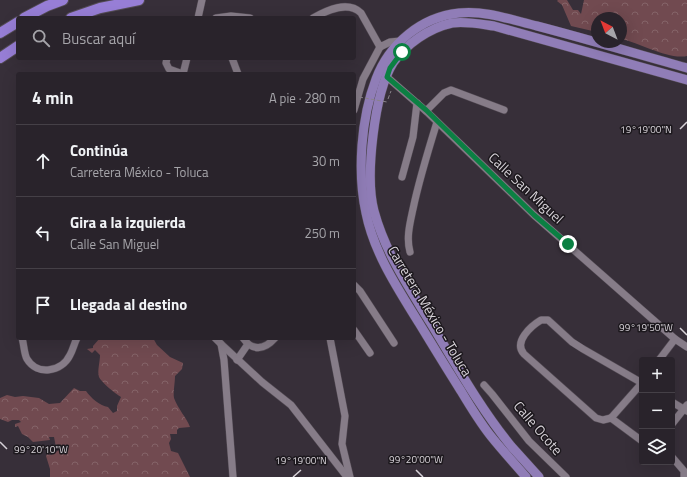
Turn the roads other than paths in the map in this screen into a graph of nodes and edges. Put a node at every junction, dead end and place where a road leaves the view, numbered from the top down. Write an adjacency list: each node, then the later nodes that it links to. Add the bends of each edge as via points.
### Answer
1 (63, 0): 4 (highway)
2 (139, 0): 5 (highway)
3 (202, 0): 6 (street)
4 (28, 16)
5 (74, 16)
6 (198, 16)
7 (317, 16): 12 (street, via 333,7 357,8)
8 (16, 23): 9 (highway)
9 (0, 32)
10 (400, 41): 12 (street); 17 (main road, Carretera México - Toluca, via 418,28 441,17 461,13 485,14); 55 (main road, Carretera México - Toluca, via 381,65 368,105 362,161 364,202 368,222 383,261 434,347 489,434)
11 (16, 47): 13 (highway)
12 (380, 47): 23 (street, via 363,79)
13 (0, 58)
14 (167, 60): 18 (street, via 169,69)
15 (186, 60): 19 (street)
16 (233, 60): 20 (street)
17 (687, 68)
18 (177, 72)
19 (184, 72)
20 (237, 72)
21 (387, 77): 22 (main road, Carretera México - Toluca, via 397,58 414,41 441,26 460,22 494,26); 24 (street, Calle San Miguel); 56 (main road, Carretera México - Toluca, via 376,118 371,169 372,198 385,243 485,410)
22 (687, 80)
23 (356, 103)
24 (417, 103): 25 (street, Calle San Miguel); 28 (street, via 413,137)
25 (426, 110): 26 (street, via 444,93 451,90); 27 (street, Calle San Miguel)
26 (504, 110)
27 (437, 122): 29 (street, via 410,222); 32 (street, Calle San Miguel, via 534,215)
28 (402, 177)
29 (410, 252)
30 (356, 287): 39 (street)
31 (356, 333): 41 (street)
32 (675, 339): 40 (street, Calle San Miguel); 42 (street)
33 (22, 340): 34 (street, via 26,359 34,367 50,370 61,366 70,356)
34 (76, 340)
35 (273, 340): 38 (street, via 270,344 255,348)
36 (330, 340): 54 (street, via 345,416 342,444)
37 (218, 341): 43 (street); 53 (street, via 224,360)
38 (245, 341): 43 (street)
39 (394, 343)
40 (687, 347)
41 (370, 353)
42 (661, 357)
43 (237, 360): 54 (street, via 291,405)
44 (639, 381): 49 (street, via 577,346 548,320 536,323 521,340 520,348 524,354 596,418)
45 (484, 385): 57 (street, Calle Ocote, via 529,441)
46 (639, 386): 49 (street)
47 (675, 404): 48 (street)
48 (686, 409): 50 (street)
49 (611, 418): 51 (street)
50 (675, 421)
51 (639, 439)
52 (675, 460): 58 (street, via 684,471)
53 (233, 477)
54 (348, 477)
55 (526, 477)
56 (539, 477)
57 (566, 477)
58 (684, 477)

